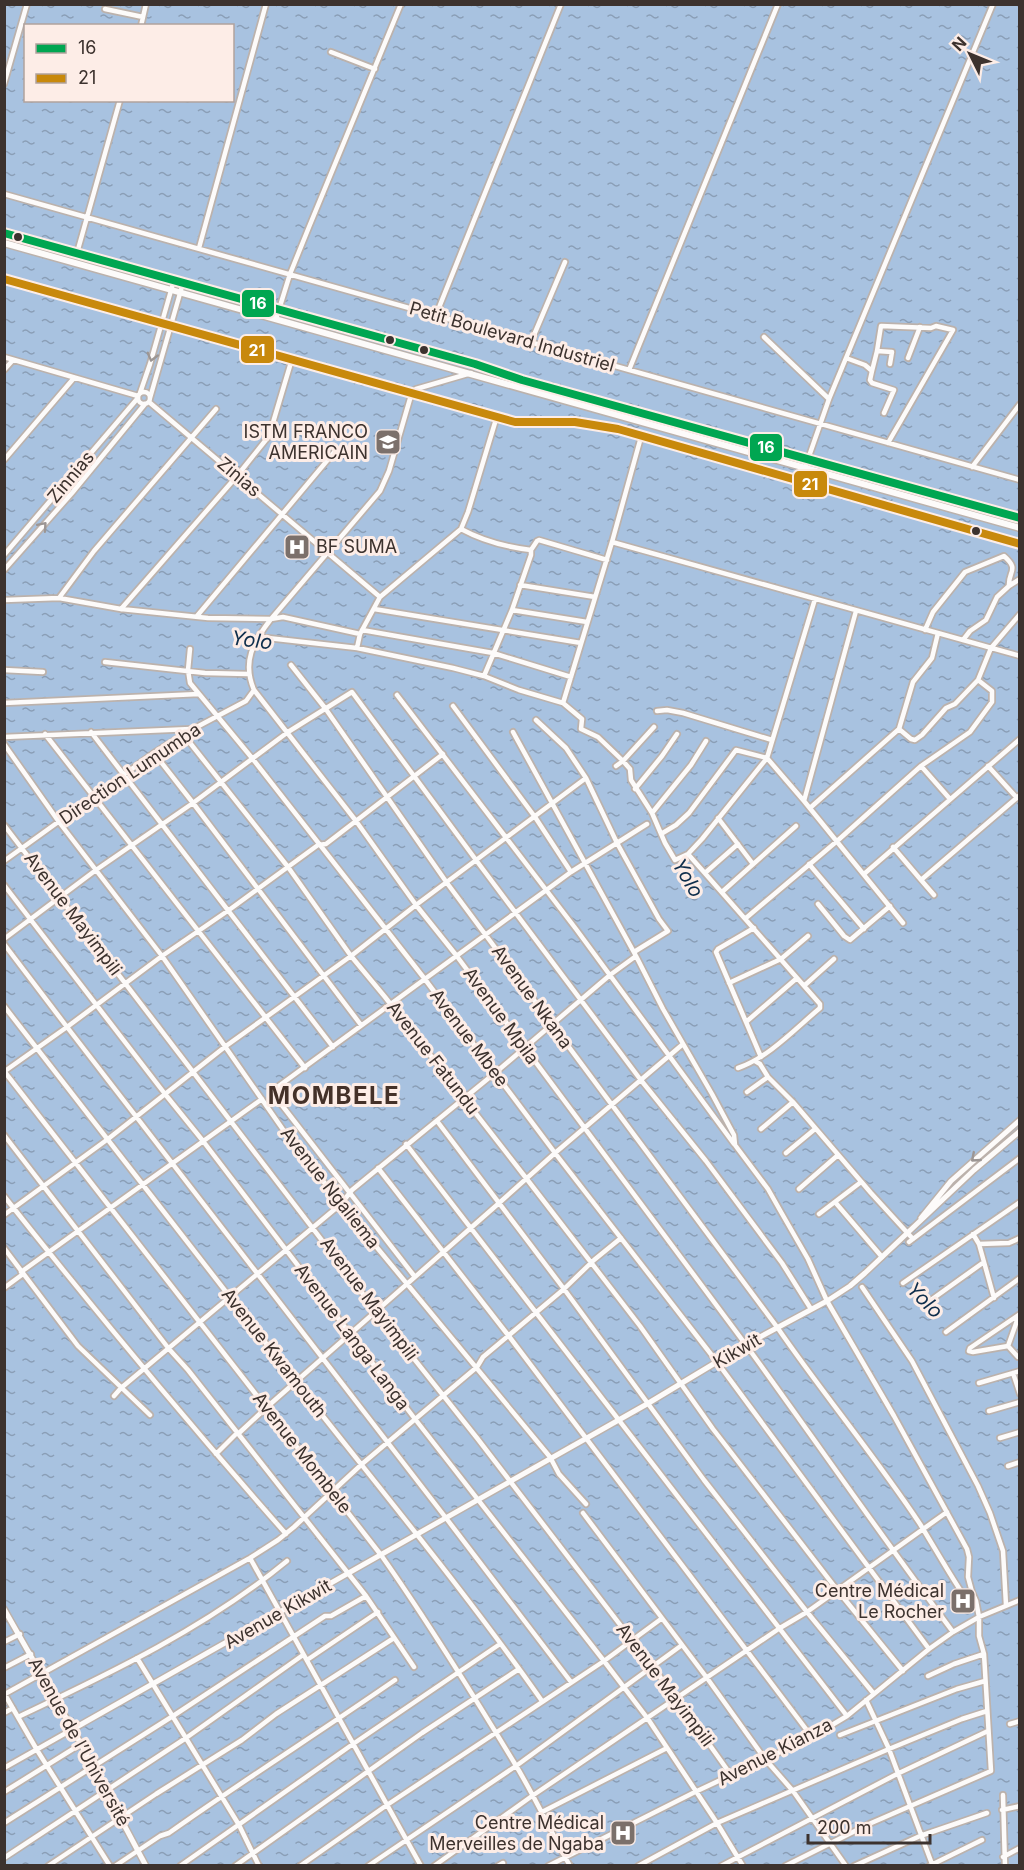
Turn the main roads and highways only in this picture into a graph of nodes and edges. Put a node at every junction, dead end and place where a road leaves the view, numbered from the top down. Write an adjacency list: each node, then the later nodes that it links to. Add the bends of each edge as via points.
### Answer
1 (4, 233): 3 (highway)
2 (4, 243): 4 (highway)
3 (1020, 518)
4 (1020, 528)
5 (1019, 1122): 7 (main road, one-way to 7, via 951,1180)
6 (1020, 1131): 7 (main road)
7 (910, 1231): 8 (main road, Kikwit, via 850,1286)
8 (550, 1457): 11 (main road, Avenue Kikwit)
9 (4, 1609): 10 (main road, Avenue de l’Université)
10 (8, 1618): 11 (main road, Avenue de l’Université)
11 (73, 1729): 12 (main road, Avenue de l’Université)
12 (144, 1865)

